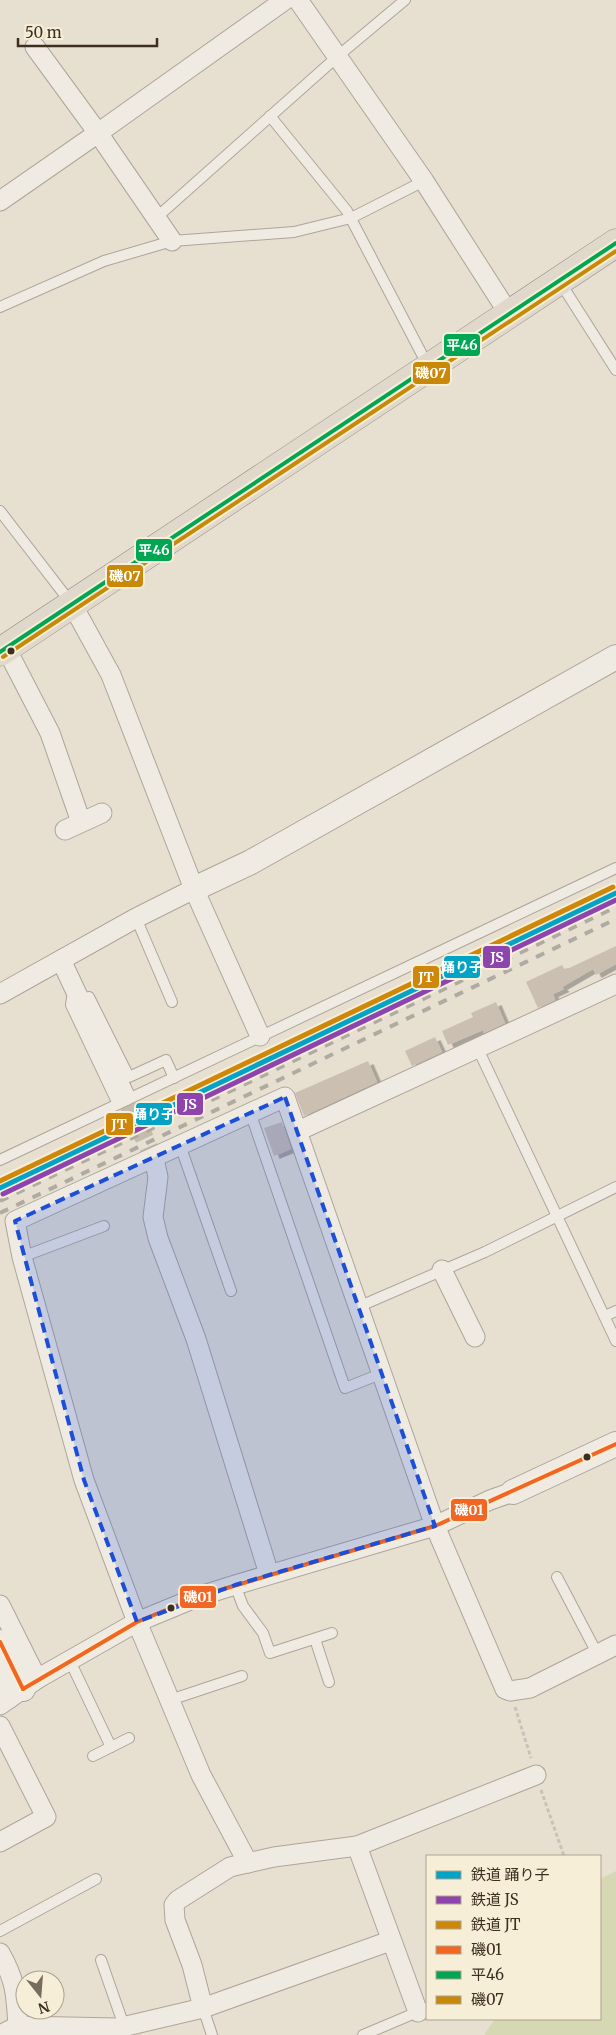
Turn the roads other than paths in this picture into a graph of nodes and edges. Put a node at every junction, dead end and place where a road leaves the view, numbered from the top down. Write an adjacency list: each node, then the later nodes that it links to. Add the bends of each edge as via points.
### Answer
1 (285, 0): 7 (street)
2 (298, 0): 5 (street)
3 (405, 0): 5 (lane)
4 (35, 47): 7 (street)
5 (338, 56): 6 (lane); 8 (street)
6 (270, 116): 10 (lane); 11 (lane)
7 (98, 133): 9 (street); 10 (street)
8 (424, 181): 11 (lane); 16 (street)
9 (0, 201)
10 (156, 218): 12 (street)
11 (351, 218): 12 (lane, via 294,232); 17 (lane)
12 (172, 241): 15 (lane, via 104,261)
13 (616, 243): 14 (highway)
14 (559, 281): 16 (highway); 18 (lane)
15 (0, 307)
16 (509, 314): 17 (highway)
17 (429, 367): 20 (highway)
18 (616, 370)
19 (0, 511): 20 (lane)
20 (72, 604): 21 (highway); 25 (street, via 112,675)
21 (3, 650): 23 (street, via 50,733 73,826)
22 (616, 657): 25 (street, via 252,862)
23 (102, 813)
24 (616, 868): 33 (lane)
25 (194, 889): 26 (street); 33 (street)
26 (136, 918): 27 (street); 32 (lane)
27 (61, 960): 29 (street); 30 (street)
28 (616, 984): 34 (street)
29 (74, 987): 31 (street); 36 (street)
30 (0, 994)
31 (89, 998): 35 (lane, via 129,1077 166,1060)
32 (172, 1002)
33 (260, 1036): 35 (lane)
34 (478, 1049): 38 (street); 43 (lane)
35 (174, 1078): 36 (lane)
36 (121, 1100): 41 (lane)
37 (250, 1112): 38 (street, via 285,1097); 39 (street); 53 (lane, via 345,1388)
38 (298, 1131): 48 (street)
39 (180, 1145): 45 (street, via 15,1221); 47 (lane)
40 (154, 1159): 57 (street, via 158,1177 154,1217 158,1238 196,1339)
41 (0, 1160)
42 (616, 1187): 43 (lane)
43 (558, 1215): 46 (lane); 50 (lane)
44 (104, 1226): 45 (lane)
45 (22, 1257): 61 (street, via 84,1480)
46 (442, 1270): 48 (lane); 51 (street)
47 (231, 1291)
48 (358, 1307): 53 (street)
49 (616, 1311): 50 (lane)
50 (604, 1316): 52 (lane)
51 (475, 1337)
52 (616, 1341)
53 (383, 1373): 56 (street)
54 (616, 1444): 55 (street)
55 (513, 1492): 56 (street)
56 (435, 1526): 57 (street); 66 (street, via 505,1689 530,1688)
57 (269, 1574): 59 (street)
58 (557, 1578): 66 (lane)
59 (235, 1585): 61 (street); 63 (lane, via 242,1606 262,1633 270,1653)
60 (0, 1604): 71 (street)
61 (137, 1622): 67 (street); 72 (street)
62 (332, 1633): 63 (lane)
63 (315, 1638): 70 (lane)
64 (0, 1642): 71 (street)
65 (616, 1645): 66 (street)
66 (598, 1655)
67 (70, 1661): 71 (street); 75 (lane)
68 (242, 1676): 72 (lane)
69 (0, 1678): 71 (street)
70 (329, 1682)
71 (17, 1693)
72 (170, 1700): 80 (street, via 201,1775)
73 (0, 1726): 78 (street, via 46,1817)
74 (129, 1738): 75 (lane)
75 (112, 1747): 76 (lane)
76 (93, 1756)
77 (536, 1775): 79 (street)
78 (0, 1842)
79 (357, 1846): 80 (street); 83 (street)
80 (248, 1863): 86 (street, via 230,1867 174,1905 175,1920 192,1965)
81 (96, 1879): 82 (lane)
82 (0, 1931)
83 (390, 1941): 86 (street); 87 (street)
84 (0, 1953): 88 (street, via 10,1971 17,1995)
85 (101, 1960): 89 (lane)
86 (203, 2008): 89 (street); 92 (lane)
87 (422, 2010): 93 (lane)
88 (18, 2026): 90 (street); 91 (street)
89 (124, 2026): 90 (street)
90 (40, 2031)
91 (0, 2035)
92 (212, 2035)
93 (363, 2035)

